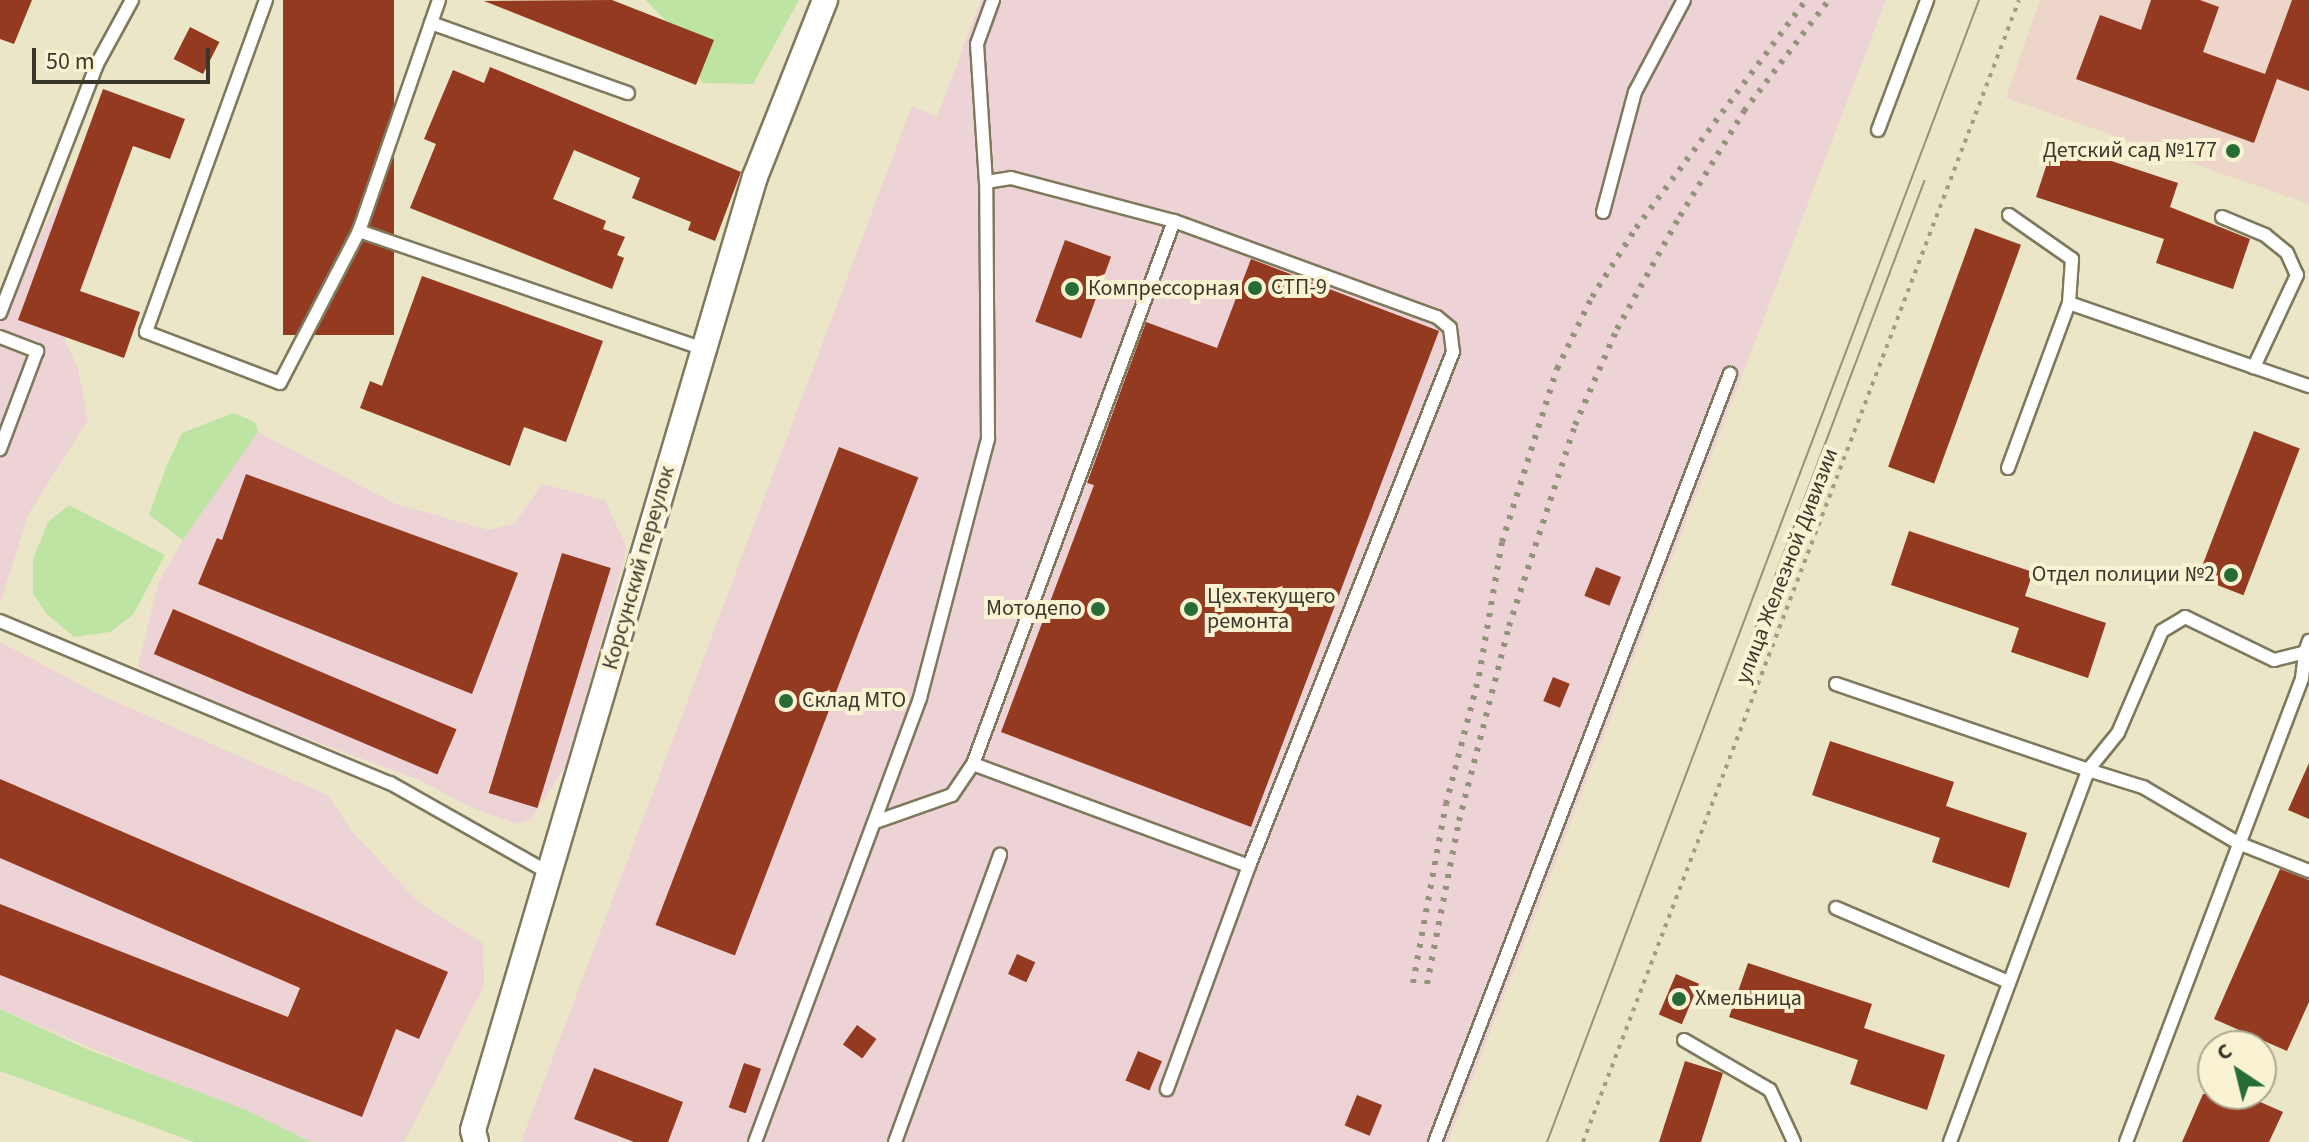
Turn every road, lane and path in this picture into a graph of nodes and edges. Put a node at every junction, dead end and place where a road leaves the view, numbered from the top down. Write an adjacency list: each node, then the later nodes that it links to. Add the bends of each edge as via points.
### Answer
1 (132, 0): 19 (lane, via 97,64)
2 (266, 0): 17 (lane, via 146,332 280,383)
3 (439, 0): 9 (lane)
4 (825, 0): 21 (street, Корсунский переулок, via 755,177)
5 (993, 0): 12 (lane, via 977,44)
6 (1684, 0): 13 (lane, via 1635,92)
7 (1927, 0): 11 (lane)
8 (2019, 0): 46 (path, улица Железной Дивизии)
9 (431, 23): 10 (lane); 17 (lane)
10 (628, 93)
11 (1878, 130)
12 (986, 182): 16 (lane, via 1011,178); 32 (lane, via 988,439 920,698)
13 (1603, 212)
14 (2009, 215): 18 (lane, via 2072,259)
15 (2222, 217): 22 (lane, via 2265,235 2287,253 2297,275)
16 (1174, 221): 30 (lane); 35 (lane, via 1437,317 1450,328 1453,352)
17 (359, 231): 21 (lane)
18 (2069, 303): 22 (lane); 26 (lane)
19 (0, 313)
20 (0, 337): 25 (lane, via 37,351)
21 (704, 349): 37 (street, Корсунский переулок)
22 (2254, 367): 24 (lane)
23 (1730, 374): 45 (lane)
24 (2309, 386)
25 (0, 449)
26 (2008, 468)
27 (0, 621): 37 (lane, via 390,783)
28 (2307, 646): 31 (lane, via 2274,660 2185,617 2162,631 2118,733); 33 (lane, via 2302,678)
29 (1836, 684): 31 (lane)
30 (973, 764): 32 (lane, via 952,795); 35 (lane)
31 (2088, 770): 33 (lane, via 2143,787); 39 (lane)
32 (878, 821): 43 (lane)
33 (2238, 843): 36 (lane); 49 (lane)
34 (1000, 855): 44 (lane)
35 (1249, 866): 41 (lane)
36 (2309, 871)
37 (549, 873): 42 (street, Корсунский переулок, via 473,1130)
38 (1836, 908): 39 (lane)
39 (2009, 982): 48 (lane)
40 (1684, 1040): 47 (lane, via 1770,1090)
41 (1167, 1089)
42 (476, 1142)
43 (755, 1142)
44 (895, 1142)
45 (1435, 1142)
46 (1583, 1142)
47 (1794, 1142)
48 (1950, 1142)
49 (2126, 1142)

